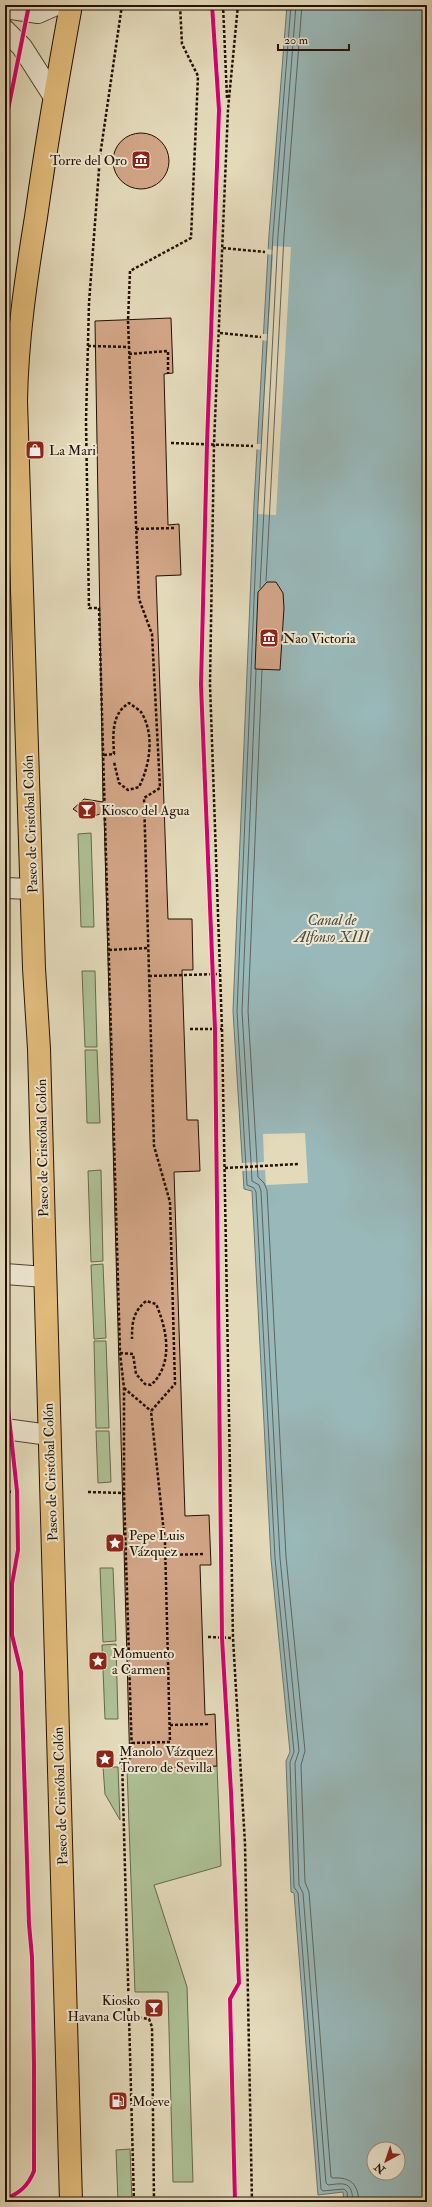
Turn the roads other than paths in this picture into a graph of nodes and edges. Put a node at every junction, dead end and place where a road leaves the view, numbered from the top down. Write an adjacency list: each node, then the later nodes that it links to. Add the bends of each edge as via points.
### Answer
1 (56, 5): 3 (street, via 38,13)
2 (71, 5): 5 (main road, Paseo de Cristóbal Colón)
3 (5, 8)
4 (5, 30): 5 (street, via 22,47)
5 (54, 97): 6 (main road, Paseo de Cristóbal Colón, via 23,304)
6 (11, 356): 7 (main road, Paseo de Cristóbal Colón)
7 (12, 514): 9 (main road, Paseo de Cristóbal Colón)
8 (5, 888): 9 (street)
9 (32, 889): 11 (main road, Paseo de Cristóbal Colón)
10 (5, 1274): 11 (street)
11 (45, 1278): 13 (main road, Paseo de Cristóbal Colón)
12 (5, 1429): 13 (street)
13 (49, 1435): 14 (main road, Paseo de Cristóbal Colón)
14 (71, 2202)

